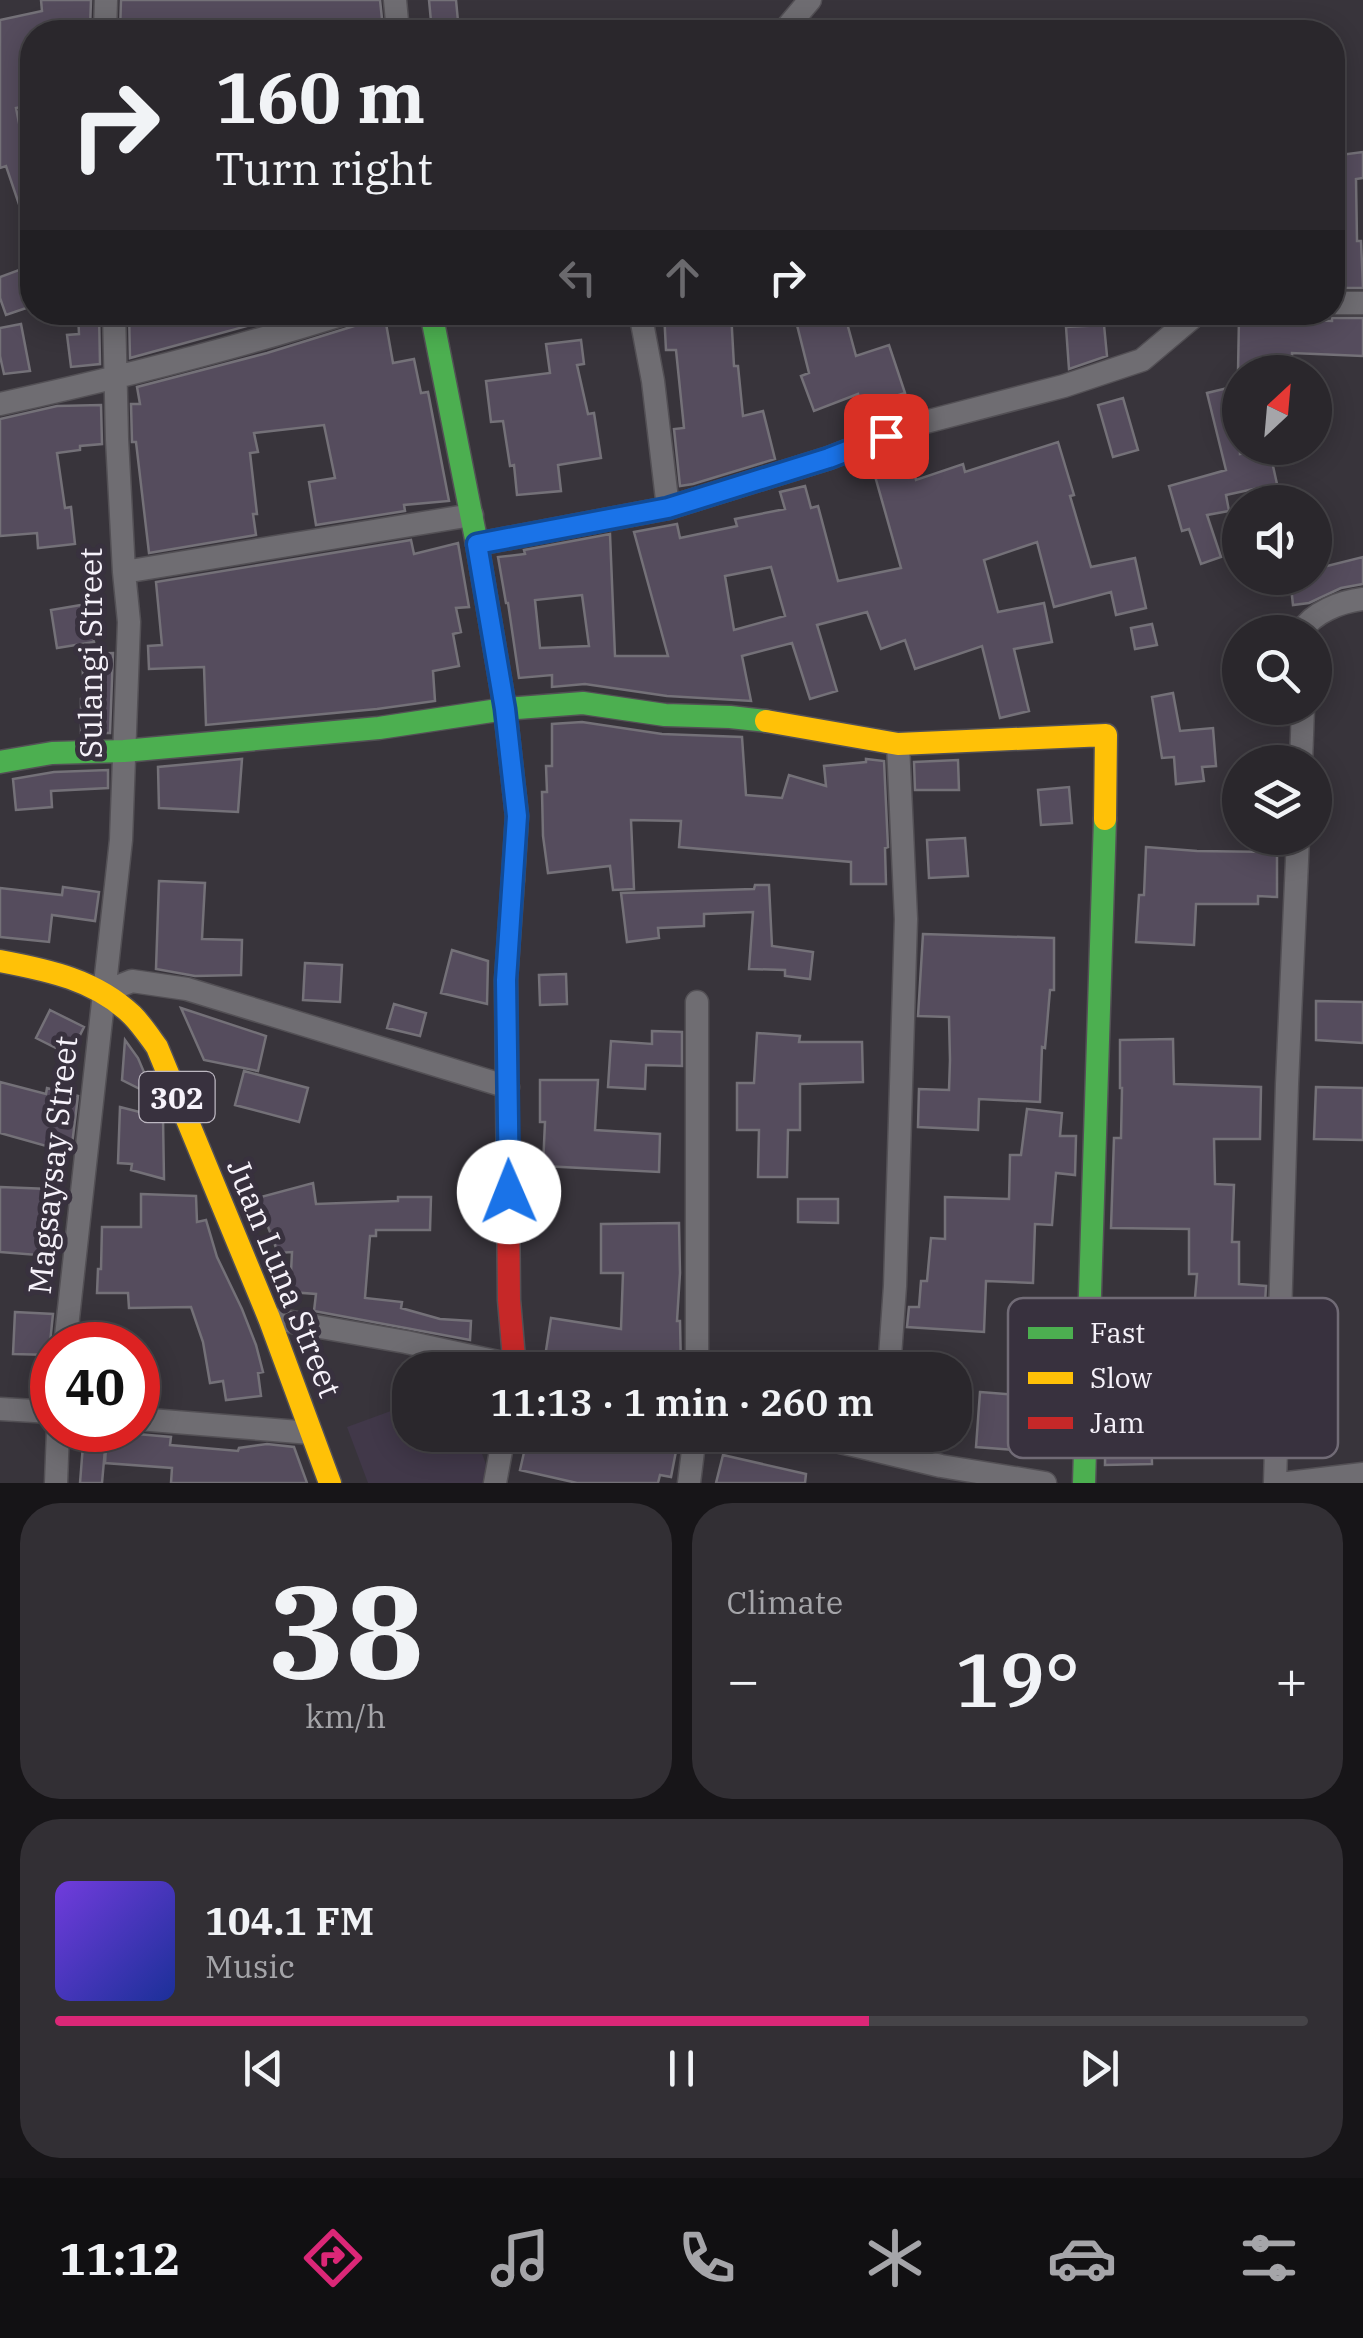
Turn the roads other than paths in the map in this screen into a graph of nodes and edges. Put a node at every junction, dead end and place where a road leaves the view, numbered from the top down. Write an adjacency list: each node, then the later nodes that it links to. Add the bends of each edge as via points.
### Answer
1 (810, 0): 2 (street)
2 (793, 20)
3 (114, 325): 8 (street, Sulangi Street)
4 (309, 325): 8 (street)
5 (434, 325): 11 (street)
6 (642, 325): 10 (street)
7 (1184, 325): 10 (street, via 1142,360 914,425)
8 (116, 378): 9 (street); 13 (street, Sulangi Street)
9 (0, 404)
10 (668, 508): 12 (street)
11 (472, 515): 12 (street); 13 (street)
12 (477, 544): 16 (street)
13 (124, 572): 18 (street, Sulangi Street)
14 (1363, 599): 15 (street)
15 (1318, 615)
16 (505, 709): 17 (street, via 582,704); 18 (street, via 380,728); 24 (street, via 517,816 506,980)
17 (898, 744): 25 (street, via 1106,735); 32 (street, via 906,919)
18 (124, 751): 19 (street); 22 (street, Sulangi Street)
19 (0, 762)
20 (1297, 855): 26 (street)
21 (0, 961): 22 (street, Juan Luna Street / 302, via 62,973)
22 (104, 992): 24 (street, via 132,982 187,989); 27 (street, Juan Luna Street / 302, via 157,1048); 28 (street, Magsaysay Street)
23 (697, 1002): 31 (street)
24 (508, 1087): 30 (street, via 509,1300)
25 (1090, 1298)
26 (1280, 1298)
27 (269, 1318): 29 (street); 36 (street, Juan Luna Street / 302)
28 (68, 1322)
29 (441, 1352)
30 (519, 1352)
31 (697, 1352)
32 (890, 1352)
33 (0, 1409): 34 (street)
34 (30, 1411)
35 (160, 1421): 36 (street)
36 (311, 1433): 45 (street, Juan Luna Street / 302)
37 (57, 1452): 44 (street)
38 (501, 1452): 46 (street)
39 (692, 1452): 47 (street)
40 (906, 1452): 48 (street, via 941,1466)
41 (1085, 1458): 49 (street)
42 (1276, 1458): 50 (street)
43 (1363, 1474): 51 (street)
44 (56, 1483)
45 (330, 1483)
46 (495, 1483)
47 (689, 1483)
48 (1046, 1483)
49 (1084, 1483)
50 (1275, 1483)
51 (1288, 1483)

